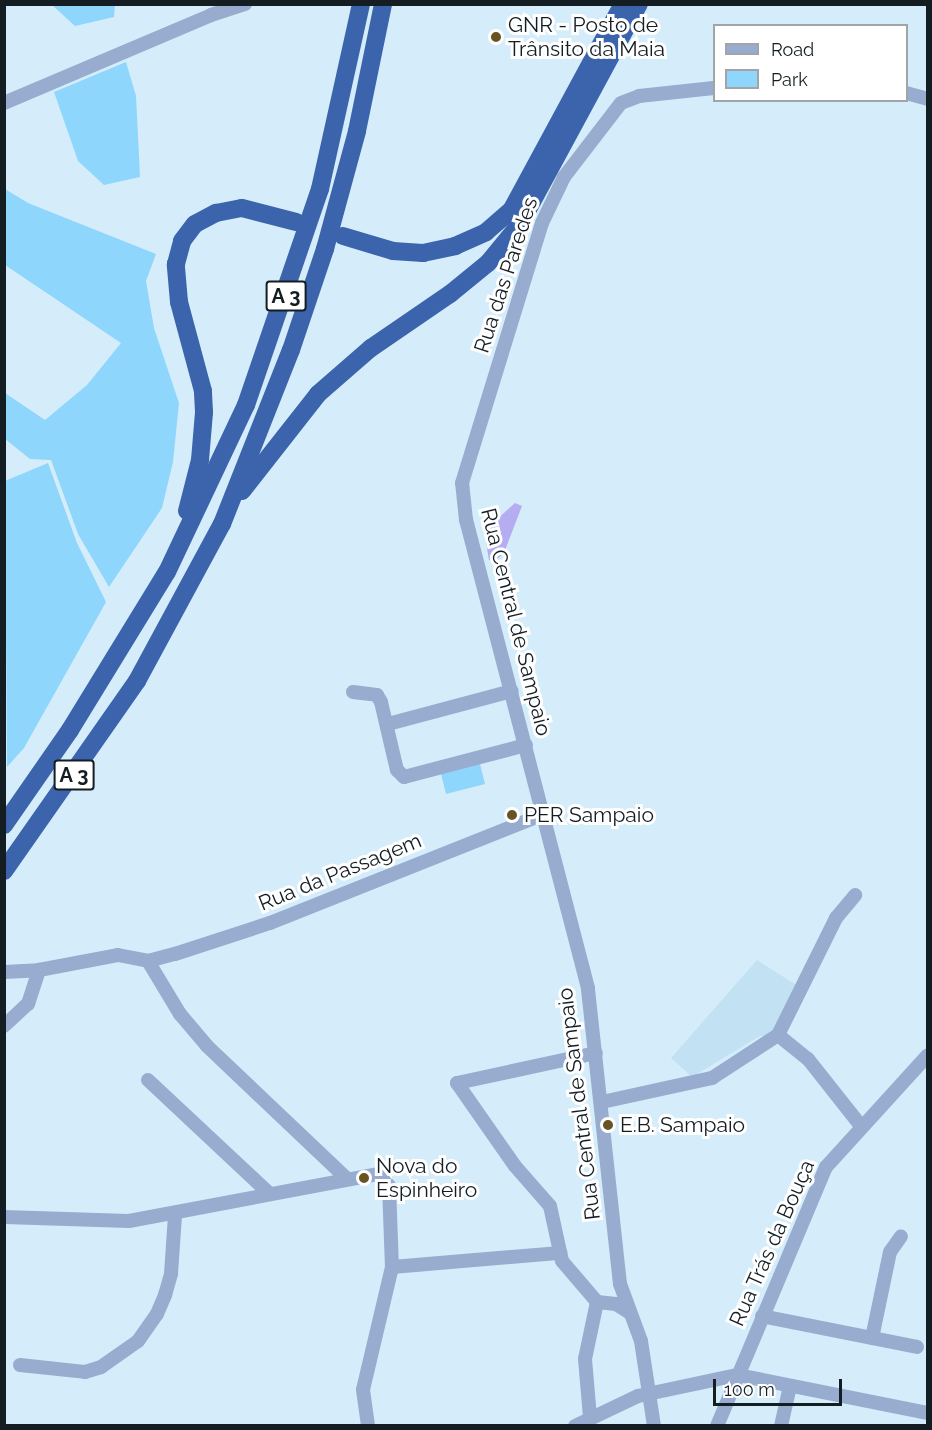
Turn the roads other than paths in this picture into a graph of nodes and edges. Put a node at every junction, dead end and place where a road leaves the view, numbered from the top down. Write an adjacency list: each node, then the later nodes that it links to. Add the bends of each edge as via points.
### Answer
1 (246, 4): 9 (street, via 211,15)
2 (361, 4): 14 (highway, A 3, via 329,154 287,296 246,405)
3 (383, 4): 13 (highway, A 3, via 357,131 325,249 291,350)
4 (623, 4): 11 (highway, via 512,209 486,232 454,246 423,253 393,251)
5 (639, 4): 13 (highway, via 520,224 488,263 371,348 318,394 245,486)
6 (713, 88): 12 (street, Rua das Paredes, via 639,96 621,103 564,177 542,223)
7 (908, 94): 8 (street)
8 (927, 99)
9 (4, 103)
10 (296, 222): 14 (highway, via 242,208 216,213 195,224 182,241 176,264 179,302 203,391 204,429 196,478)
11 (343, 236)
12 (469, 465): 15 (street, Rua Central de Sampaio, via 462,483 466,520)
13 (222, 524): 21 (highway, A 3, via 137,681)
14 (167, 572): 20 (highway, A 3, via 70,730)
15 (512, 691): 17 (street); 18 (street, Rua Central de Sampaio)
16 (353, 693): 17 (street, via 377,695)
17 (388, 724): 18 (street, via 397,770 404,777)
18 (526, 745): 19 (street, Rua Central de Sampaio)
19 (544, 814): 23 (street, Rua da Passagem, via 270,923); 28 (street, Rua Central de Sampaio, via 588,988)
20 (4, 825)
21 (4, 871)
22 (855, 895): 27 (street, via 836,918)
23 (148, 961): 24 (street, via 118,955); 33 (street, via 180,1014 207,1046)
24 (39, 970): 25 (street); 26 (street, via 28,1004)
25 (4, 972)
26 (4, 1026)
27 (778, 1035): 31 (street, via 712,1078); 32 (street, via 808,1059)
28 (596, 1053): 31 (street, Rua Central de Sampaio); 38 (street, via 457,1083 515,1166 550,1206)
29 (927, 1055): 32 (street, Rua Trás da Bouça)
30 (148, 1080): 34 (street)
31 (602, 1102): 40 (street, Rua Central de Sampaio)
32 (861, 1126): 43 (street, Rua Trás da Bouça, via 826,1167)
33 (346, 1178): 34 (street); 39 (street, via 378,1174 386,1179)
34 (270, 1194): 35 (street)
35 (174, 1215): 36 (street, via 129,1221); 46 (street, via 171,1274 157,1314 138,1341 101,1367 85,1372)
36 (4, 1217)
37 (901, 1236): 44 (street, via 890,1252)
38 (560, 1252): 39 (street); 41 (street, via 572,1277)
39 (392, 1267): 52 (street, via 363,1390)
40 (620, 1284): 41 (street); 42 (street, Rua Central de Sampaio)
41 (597, 1302): 42 (street, via 616,1304); 51 (street, via 585,1359)
42 (629, 1312): 49 (street, Rua Central de Sampaio, via 641,1341)
43 (762, 1316): 44 (street); 47 (street, Rua Trás da Bouça)
44 (872, 1338): 45 (street)
45 (917, 1347)
46 (20, 1365)
47 (738, 1375): 48 (street); 49 (street); 55 (street, Rua Trás da Bouça)
48 (790, 1386): 50 (street); 56 (street)
49 (650, 1392): 51 (street); 54 (street, Rua Central de Sampaio)
50 (925, 1412)
51 (590, 1417): 53 (street)
52 (368, 1425)
53 (575, 1425)
54 (654, 1425)
55 (717, 1425)
56 (781, 1425)

